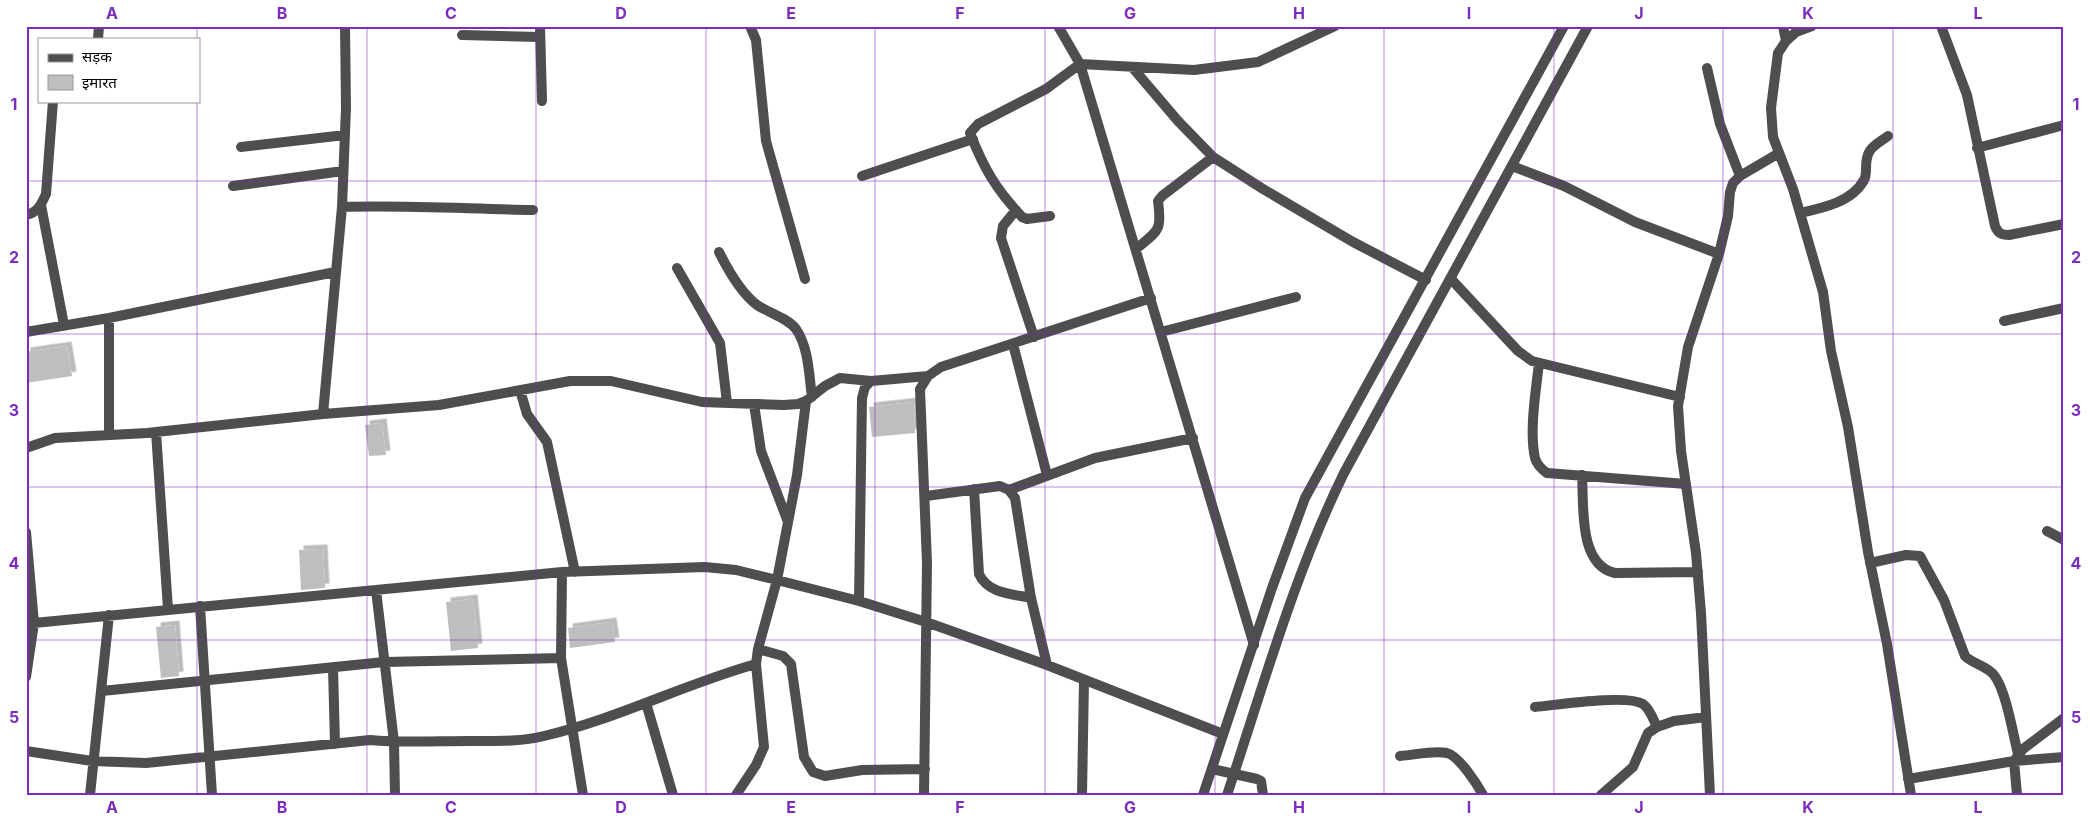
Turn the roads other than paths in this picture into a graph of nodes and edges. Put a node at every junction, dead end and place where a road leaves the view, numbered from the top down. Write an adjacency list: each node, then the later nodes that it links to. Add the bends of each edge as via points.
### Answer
1 (345, 26): 19 (street)
2 (750, 26): 44 (street, via 756,40 766,141)
3 (1058, 26): 13 (street)
4 (1335, 26): 14 (street, via 1258,62 1194,70)
5 (1564, 26): 46 (street)
6 (1588, 26): 26 (street)
7 (1783, 26): 12 (street)
8 (1812, 26): 12 (street, via 1796,32)
9 (1941, 26): 23 (street, via 1967,95)
10 (540, 31): 11 (street); 16 (street)
11 (462, 35)
12 (1786, 41): 24 (street, via 1778,54 1771,108 1773,136)
13 (1080, 64): 14 (street); 21 (street, via 1046,89 978,124 970,133); 39 (street)
14 (1132, 67): 25 (street)
15 (1707, 68): 29 (street, via 1720,124)
16 (542, 101)
17 (53, 102): 31 (street, via 46,194)
18 (2064, 125): 23 (street)
19 (345, 135): 22 (street); 27 (street)
20 (1888, 136): 35 (street, via 1866,156 1866,174 1856,189 1836,204)
21 (973, 139): 28 (street); 34 (street, via 985,170)
22 (241, 146)
23 (1977, 148): 38 (street, via 1998,232 2009,235)
24 (1779, 153): 29 (street); 35 (street)
25 (1213, 157): 39 (street, via 1162,196 1158,201 1158,228); 46 (street, via 1353,242)
26 (1512, 166): 41 (street, via 1564,186 1636,222); 45 (street)
27 (344, 171): 30 (street); 32 (street)
28 (862, 176)
29 (1740, 176): 41 (street, via 1730,192)
30 (233, 186)
31 (41, 205): 36 (street, via 34,213); 52 (street)
32 (342, 208): 33 (street, via 394,205); 43 (street)
33 (533, 210)
34 (1016, 210): 37 (street, via 1027,219); 55 (street, via 1004,226 1001,238)
35 (1800, 213): 80 (street, via 1823,292)
36 (26, 215)
37 (1050, 216)
38 (2064, 224)
39 (1136, 249): 48 (street)
40 (718, 252): 62 (street, via 751,299 796,328 807,357)
41 (1719, 254): 61 (street, via 1688,347)
42 (677, 268): 63 (street, via 720,344)
43 (335, 272): 50 (street); 65 (street)
44 (805, 279)
45 (1451, 279): 57 (street, via 1518,351); 121 (street, via 1320,521)
46 (1426, 280): 93 (street, via 1305,498)
47 (1296, 297): 54 (street)
48 (1151, 298): 54 (street); 55 (street)
49 (2064, 308): 51 (street)
50 (109, 318): 52 (street); 67 (street)
51 (2004, 321)
52 (64, 325): 53 (street)
53 (26, 332)
54 (1161, 332): 68 (street)
55 (1034, 337): 56 (street)
56 (1013, 344): 58 (street, via 941,367); 70 (street)
57 (1538, 363): 61 (street); 71 (street, via 1535,458 1547,473)
58 (928, 376): 59 (street); 75 (street, via 920,389)
59 (871, 381): 62 (street, via 840,378); 87 (street, via 862,398)
60 (520, 390): 63 (street, via 570,381 612,381 702,402); 65 (street, via 439,405); 82 (street, via 527,414 548,442)
61 (1680, 397): 72 (street, via 1681,451)
62 (809, 399): 64 (street, via 798,404); 76 (street)
63 (727, 403): 64 (street)
64 (754, 404): 76 (street, via 761,451)
65 (323, 414): 66 (street)
66 (156, 432): 67 (street); 89 (street)
67 (109, 435): 69 (street, via 55,438)
68 (1193, 438): 70 (street, via 1095,458); 93 (street)
69 (26, 448)
70 (1047, 475): 74 (street)
71 (1582, 475): 72 (street); 83 (street, via 1587,545 1600,567 1615,573)
72 (1686, 484): 83 (street)
73 (974, 488): 74 (street, via 1000,486); 75 (street); 86 (street, via 979,574 983,582 990,588)
74 (1009, 490): 86 (street, via 1015,498)
75 (926, 496): 91 (street)
76 (788, 522): 84 (street)
77 (2048, 531): 79 (street)
78 (26, 532): 92 (street)
79 (2064, 540)
80 (1870, 563): 116 (street, via 1906,554 1920,556 1944,600 1965,656 1994,673 1998,681); 122 (street, via 1887,644)
81 (562, 572): 82 (street); 85 (street); 95 (street)
82 (575, 572): 84 (street, via 705,567 736,570)
83 (1698, 572): 106 (street)
84 (777, 580): 87 (street); 94 (street)
85 (376, 590): 88 (street); 96 (street)
86 (1031, 598): 98 (street)
87 (859, 601): 91 (street)
88 (200, 606): 89 (street); 101 (street)
89 (168, 609): 90 (street)
90 (109, 615): 92 (street); 103 (street)
91 (926, 622): 98 (street); 119 (street)
92 (31, 628): 100 (street)
93 (1254, 644): 110 (street)
94 (758, 649): 97 (street); 119 (street, via 783,656 791,664 804,757 813,772 824,776 862,770)
95 (561, 658): 96 (street); 109 (street)
96 (384, 662): 99 (street); 111 (street)
97 (756, 664): 104 (street); 128 (street, via 764,746)
98 (1046, 665): 102 (street)
99 (333, 667): 101 (street); 112 (street)
100 (26, 677)
101 (206, 679): 103 (street); 115 (street)
102 (1084, 680): 110 (street); 130 (street)
103 (102, 690): 118 (street)
104 (646, 703): 109 (street); 127 (street)
105 (1535, 708): 108 (street, via 1634,701 1646,706)
106 (1706, 717): 108 (street); 136 (street)
107 (2064, 718): 116 (street)
108 (1657, 727): 135 (street, via 1648,733 1633,767)
109 (572, 729): 111 (street, via 514,740); 126 (street)
110 (1224, 734): 120 (street)
111 (394, 742): 112 (street, via 370,740); 125 (street)
112 (336, 744): 115 (street)
113 (26, 752): 118 (street)
114 (1400, 756): 134 (street, via 1448,753 1454,756)
115 (210, 757): 118 (street, via 146,763); 124 (street)
116 (2016, 757): 117 (street); 122 (street); 138 (street)
117 (2064, 757)
118 (92, 761): 123 (street)
119 (925, 769): 129 (street)
120 (1212, 769): 121 (street); 131 (street)
121 (1234, 774): 132 (street); 133 (street, via 1261,781)
122 (1908, 779): 137 (street)
123 (90, 795)
124 (212, 795)
125 (395, 795)
126 (584, 795)
127 (672, 795)
128 (736, 795)
129 (924, 795)
130 (1082, 795)
131 (1203, 795)
132 (1227, 795)
133 (1263, 795)
134 (1483, 795)
135 (1601, 795)
136 (1710, 795)
137 (1911, 795)
138 (2017, 795)

